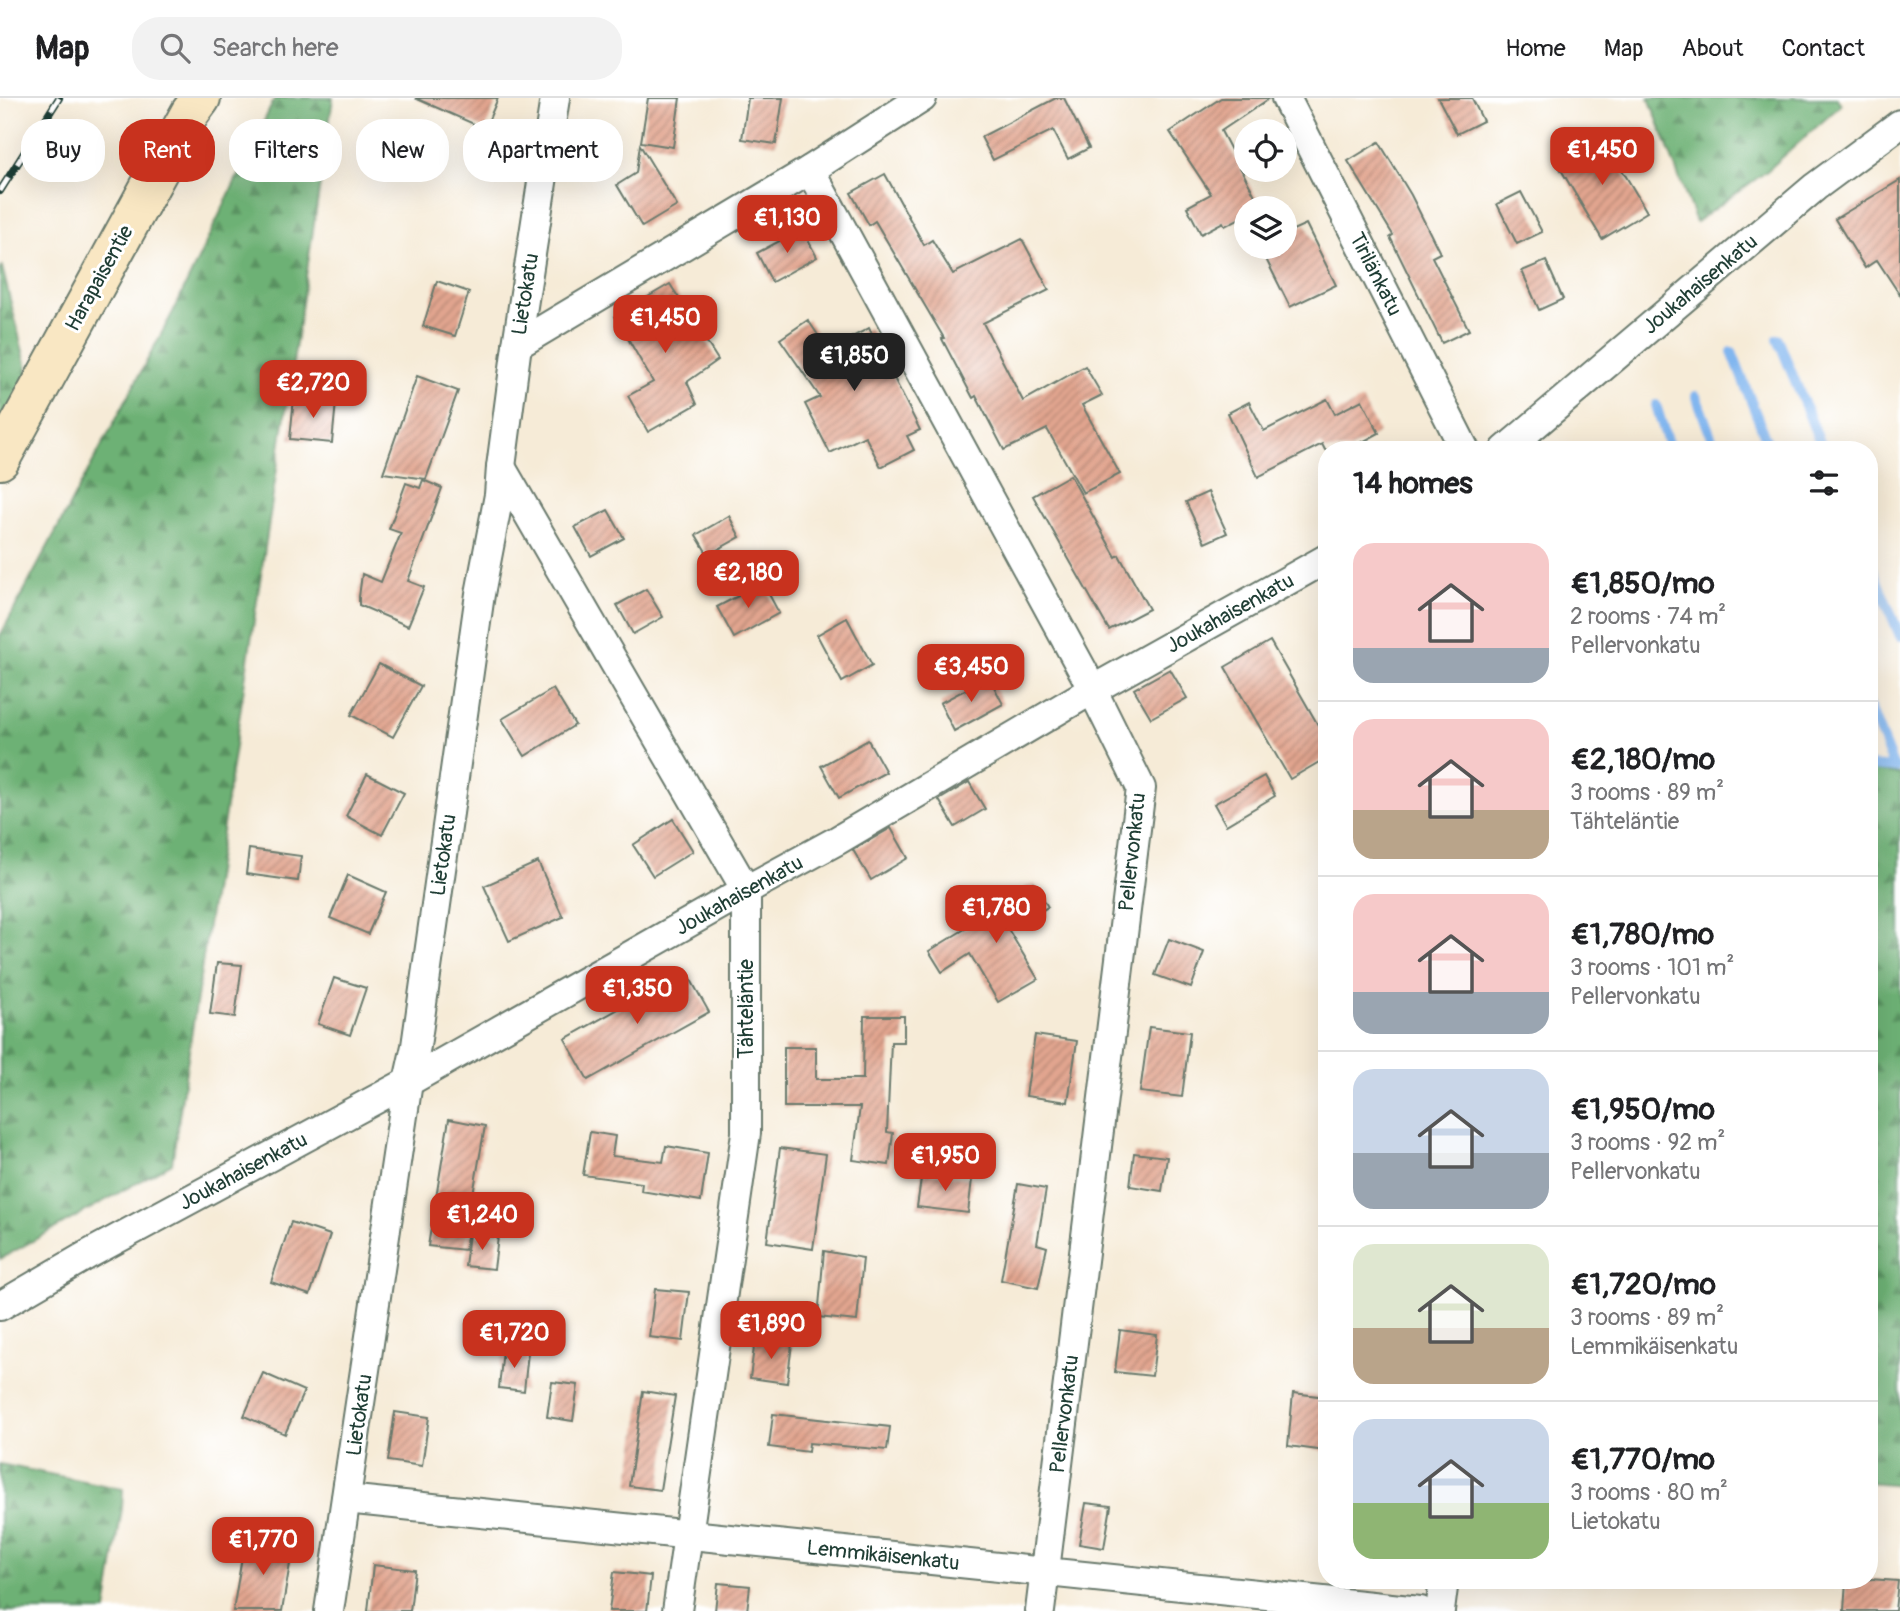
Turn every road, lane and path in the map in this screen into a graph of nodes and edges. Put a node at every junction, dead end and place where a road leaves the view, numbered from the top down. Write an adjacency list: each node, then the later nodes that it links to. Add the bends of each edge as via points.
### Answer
1 (201, 98): 10 (main road, Harapaisentie)
2 (555, 98): 7 (street, Lietokatu)
3 (922, 98): 6 (street)
4 (1286, 98): 8 (street, Tirilänkatu)
5 (1900, 124): 9 (street, Joukahaisenkatu, via 1815,187)
6 (810, 170): 7 (street); 13 (street, Pellervonkatu)
7 (517, 345): 11 (street, Lietokatu)
8 (1460, 441)
9 (1516, 441)
10 (0, 460)
11 (501, 467): 14 (street); 15 (street, Lietokatu)
12 (1318, 563): 13 (street, Joukahaisenkatu)
13 (1092, 690): 14 (street, Joukahaisenkatu); 19 (street, Pellervonkatu, via 1141,788)
14 (746, 890): 15 (street, Joukahaisenkatu); 18 (street, Tähteläntie, via 746,1133)
15 (408, 1082): 16 (street, Joukahaisenkatu); 17 (street, Lietokatu)
16 (0, 1306)
17 (346, 1499): 18 (street, Lemmikäisenkatu); 21 (street, Lietokatu)
18 (689, 1535): 19 (street, Lemmikäisenkatu); 22 (street, Tähteläntie)
19 (1045, 1572): 23 (street, Pellervonkatu); 24 (street, Lemmikäisenkatu)
20 (1443, 1589): 25 (street)
21 (329, 1611)
22 (677, 1611)
23 (1040, 1611)
24 (1420, 1611)
25 (1440, 1611)

